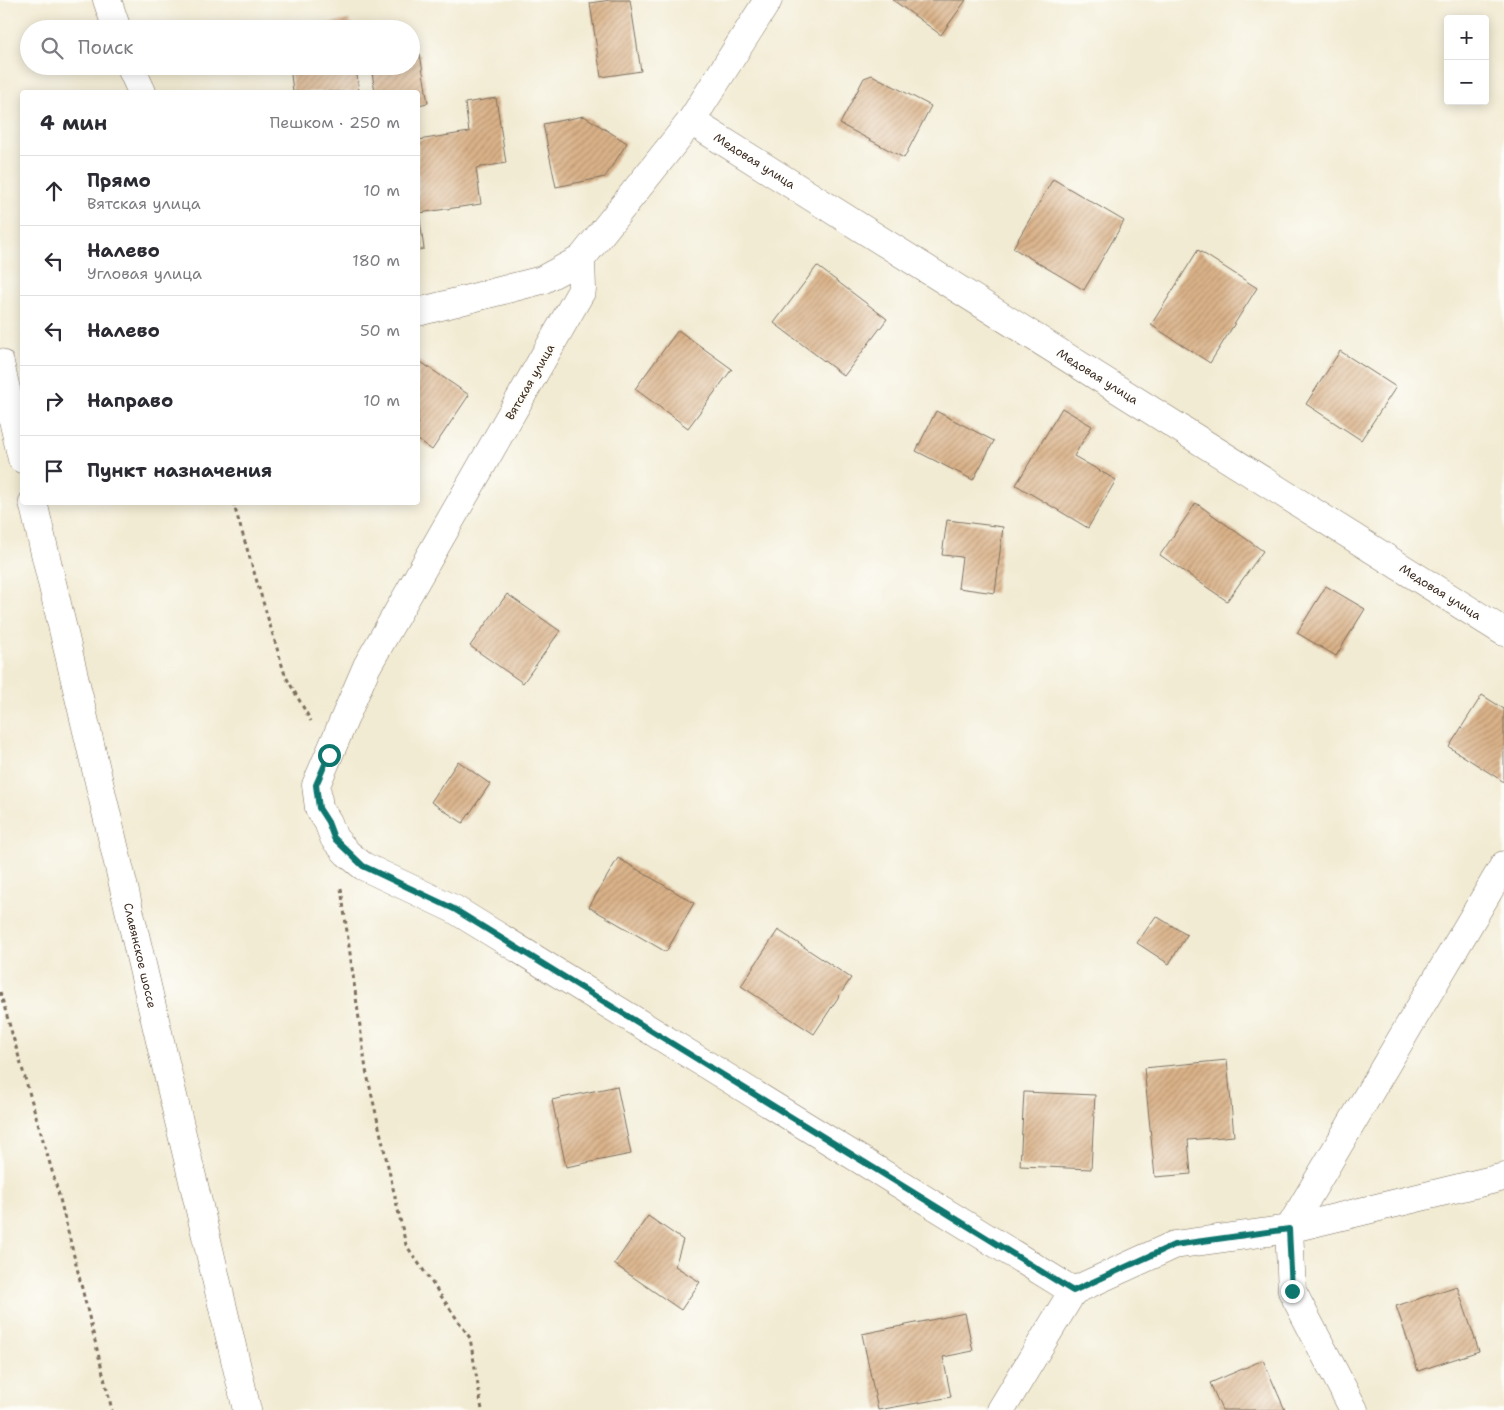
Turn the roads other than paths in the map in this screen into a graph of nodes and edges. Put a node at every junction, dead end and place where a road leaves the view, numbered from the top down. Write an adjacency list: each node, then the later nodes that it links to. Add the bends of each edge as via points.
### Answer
1 (768, 0): 4 (street)
2 (134, 75): 3 (street)
3 (141, 90)
4 (691, 121): 5 (street); 11 (street, Медовая улица)
5 (582, 259): 6 (street, via 542,280); 15 (street, Вятская улица, via 582,290 367,666 316,785 319,808 334,838 363,866 454,909)
6 (420, 311)
7 (0, 363): 8 (street)
8 (6, 419): 9 (street)
9 (20, 454)
10 (34, 505): 16 (street, Славянское шоссе)
11 (1504, 632)
12 (1504, 865): 14 (street)
13 (1504, 1176): 14 (street)
14 (1289, 1229): 15 (street, via 1174,1245); 18 (street, via 1292,1291)
15 (1073, 1291): 17 (street)
16 (247, 1410)
17 (1001, 1410)
18 (1354, 1410)

